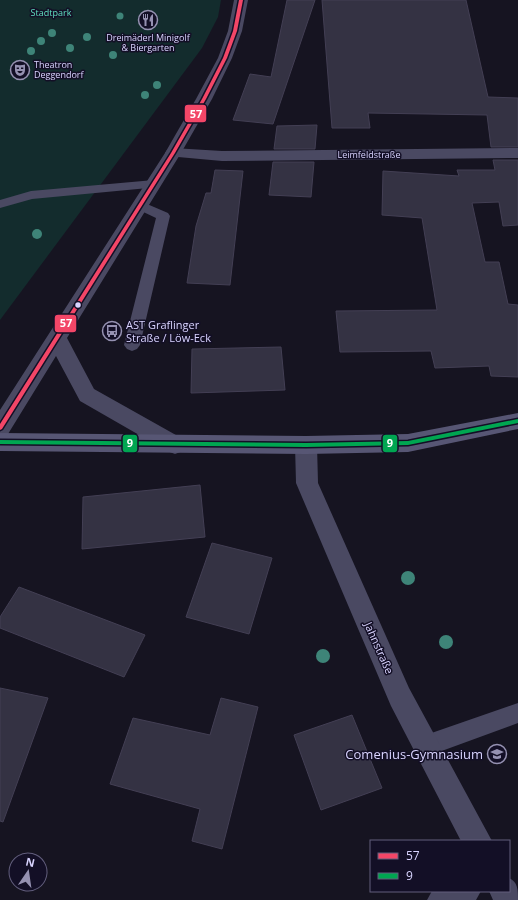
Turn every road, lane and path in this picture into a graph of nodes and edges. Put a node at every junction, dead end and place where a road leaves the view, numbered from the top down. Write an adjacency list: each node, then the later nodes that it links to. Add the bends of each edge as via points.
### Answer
1 (241, 0): 2 (street, via 235,31 225,58)
2 (173, 153): 3 (street, Leimfeldstraße, via 222,156); 4 (street)
3 (518, 153)
4 (154, 184): 5 (lane, via 31,195); 6 (street)
5 (0, 204)
6 (140, 205): 7 (street); 8 (lane, via 163,216)
7 (56, 338): 10 (street); 12 (street, via 87,396)
8 (132, 345)
9 (518, 421): 13 (main road, via 408,443)
10 (0, 428)
11 (0, 442): 12 (main road)
12 (175, 445): 13 (main road)
13 (306, 446): 15 (street, Jahnstraße, via 307,483 400,697)
14 (518, 713): 15 (lane)
15 (428, 745): 16 (street, Jahnstraße)
16 (476, 840)
17 (465, 892): 18 (lane)
18 (439, 900)

